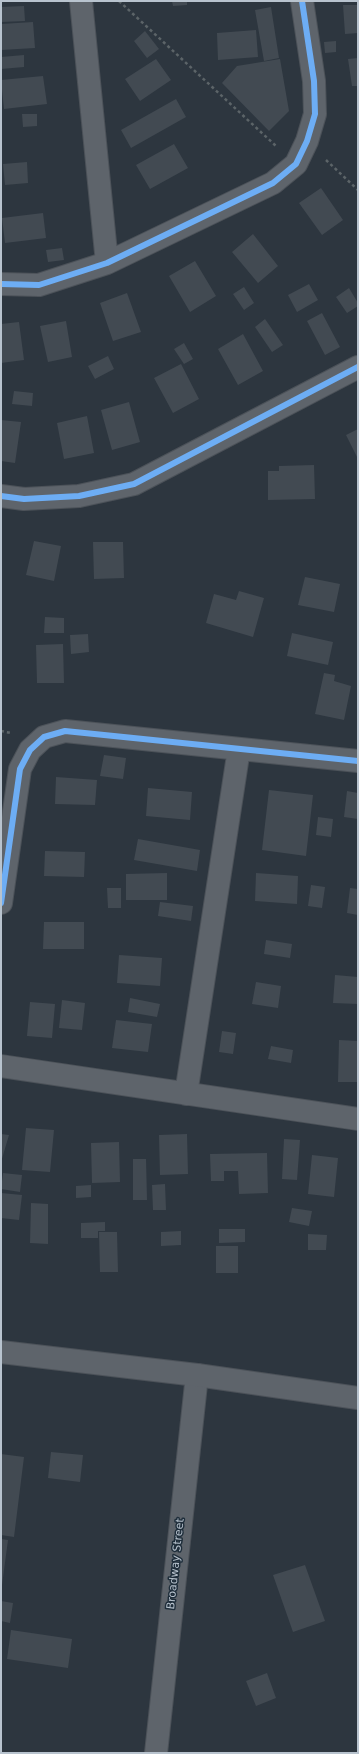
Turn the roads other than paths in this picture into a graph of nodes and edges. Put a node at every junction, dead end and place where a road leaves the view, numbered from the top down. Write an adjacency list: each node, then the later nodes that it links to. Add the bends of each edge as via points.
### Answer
1 (81, 1): 3 (street)
2 (302, 1): 3 (street, via 314,80 315,114 307,142 296,164 273,183)
3 (107, 263): 4 (street, via 38,285)
4 (1, 284)
5 (358, 367): 6 (street, via 134,484 79,496 24,499)
6 (1, 496)
7 (239, 749): 8 (street); 9 (street, via 65,731 44,737 30,750 20,769); 11 (street)
8 (358, 761)
9 (1, 903)
10 (1, 1066): 11 (street)
11 (186, 1094): 12 (street)
12 (358, 1118)
13 (1, 1352): 14 (street)
14 (197, 1374): 15 (street); 16 (street, Broadway Street)
15 (358, 1398)
16 (156, 1753)

